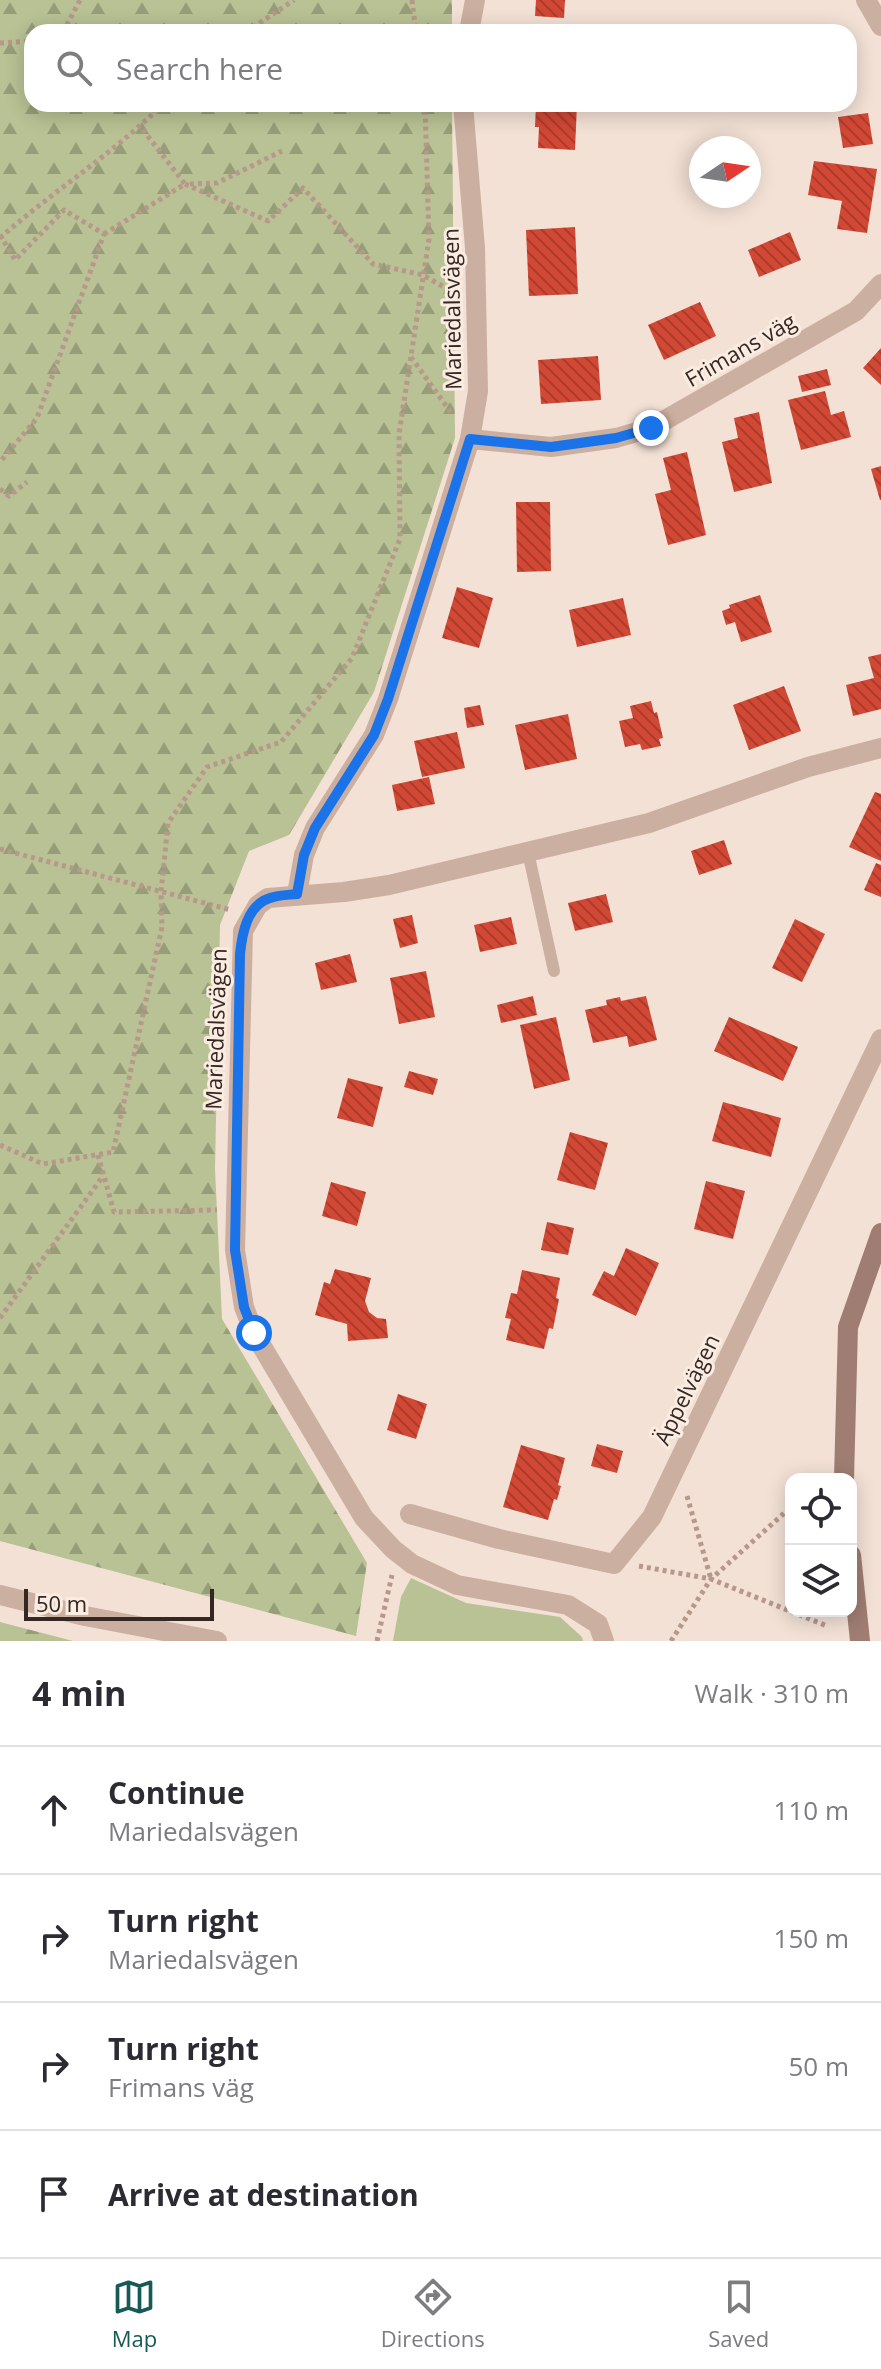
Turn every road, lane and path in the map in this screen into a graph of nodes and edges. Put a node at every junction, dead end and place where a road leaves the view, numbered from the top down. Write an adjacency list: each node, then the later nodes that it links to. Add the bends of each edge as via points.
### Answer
1 (80, 0): 6 (path)
2 (294, 0): 7 (path)
3 (412, 0): 8 (path)
4 (475, 0): 9 (street)
5 (866, 0): 10 (street)
6 (67, 24)
7 (258, 24)
8 (415, 24)
9 (470, 24)
10 (881, 26)
11 (24, 42): 12 (path)
12 (0, 43)
13 (154, 112): 16 (path)
14 (425, 112): 21 (path, via 429,239)
15 (464, 112): 23 (street, Mariedalsvägen)
16 (140, 126): 18 (path); 20 (path)
17 (282, 151): 18 (path, via 217,183)
18 (185, 184): 19 (path); 21 (path, via 268,221 303,188 373,264)
19 (104, 234): 20 (path, via 64,210 15,260); 26 (path, via 37,418)
20 (0, 236)
21 (423, 275): 23 (path); 24 (path)
22 (881, 284): 25 (street, Frimans väg, via 856,311 651,428 551,447)
23 (477, 307): 25 (street, Mariedalsvägen, via 478,391)
24 (411, 356): 25 (path); 32 (path, via 399,434 400,539 352,658 281,742 207,767 168,823)
25 (470, 439): 33 (street, Mariedalsvägen, via 388,699 374,735 315,828)
26 (0, 462)
27 (27, 482): 28 (path, via 9,496)
28 (0, 489)
29 (881, 748): 31 (street, via 808,767 649,823)
30 (0, 849): 32 (path)
31 (528, 852): 33 (street, via 389,885); 35 (lane)
32 (161, 893): 34 (path); 38 (path, via 162,927 113,1152)
33 (297, 894): 34 (street, via 268,898)
34 (251, 915): 40 (street, Mariedalsvägen, via 240,954)
35 (554, 971)
36 (881, 1039): 43 (street, Äppelvägen)
37 (0, 1145): 38 (path, via 43,1164)
38 (98, 1155): 39 (path)
39 (104, 1175): 40 (path, via 114,1212); 42 (path)
40 (234, 1209): 47 (street, Mariedalsvägen, via 236,1266 254,1333 364,1518)
41 (881, 1233): 44 (main road, via 848,1327)
42 (0, 1318)
43 (677, 1464): 48 (street, Äppelvägen, via 652,1517); 49 (path)
44 (844, 1473)
45 (785, 1512): 49 (path)
46 (410, 1514): 48 (street)
47 (404, 1557): 54 (path, via 394,1569); 55 (street, Mariedalsvägen, via 457,1585 568,1605 598,1624)
48 (614, 1564): 49 (path)
49 (711, 1579): 52 (path); 56 (path)
50 (0, 1595): 53 (street)
51 (857, 1612): 57 (main road)
52 (827, 1626)
53 (217, 1641)
54 (377, 1641)
55 (604, 1641)
56 (671, 1641)
57 (860, 1641)

